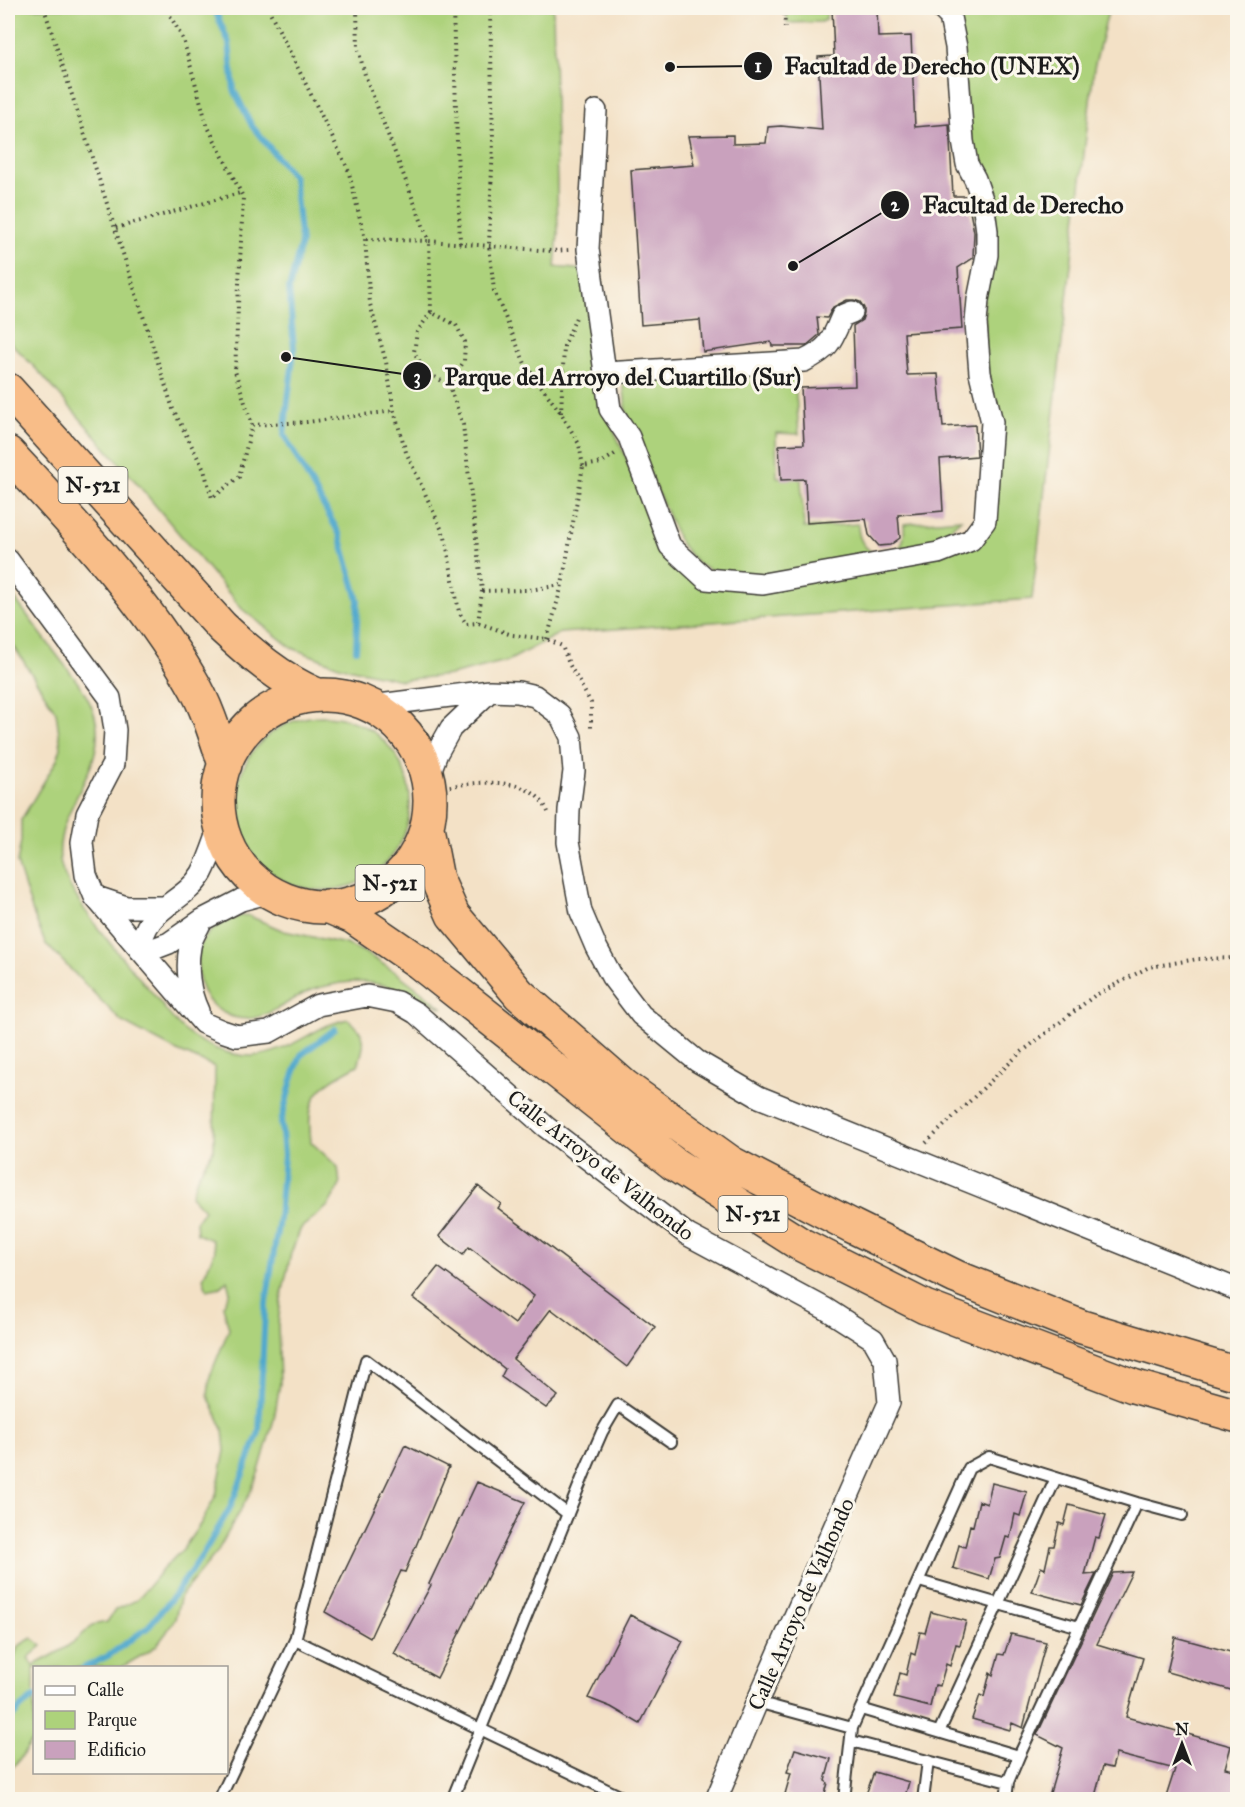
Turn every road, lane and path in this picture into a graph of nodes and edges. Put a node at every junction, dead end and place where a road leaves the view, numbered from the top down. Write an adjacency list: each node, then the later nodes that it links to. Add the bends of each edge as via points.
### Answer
1 (44, 8): 12 (path)
2 (166, 8): 11 (path, via 183,39 207,125)
3 (268, 8): 13 (path, via 348,169)
4 (357, 8): 14 (path, via 358,49 365,75)
5 (453, 8): 15 (path)
6 (490, 8): 16 (path, via 493,141)
7 (784, 8): 9 (path)
8 (941, 8): 27 (street, via 950,17 963,141 967,164 983,202 987,231 976,323 980,373 992,422 985,522 971,540 919,558 763,584 706,579 670,546)
9 (785, 29)
10 (596, 111): 17 (street)
11 (240, 193): 12 (path); 26 (path, via 243,197 235,371)
12 (116, 228): 26 (path, via 173,409 204,470 212,498 239,477)
13 (365, 239): 14 (path); 24 (path, via 370,304)
14 (429, 241): 15 (path); 19 (path)
15 (460, 244): 16 (path)
16 (489, 245): 17 (path, via 551,251); 25 (path, via 494,291 503,313 526,366)
17 (588, 249): 18 (street)
18 (594, 292): 21 (street); 25 (path, via 574,318 564,346)
19 (431, 312): 22 (path, via 417,332 414,352 426,372); 22 (path, via 456,325 465,342 464,361)
20 (852, 312): 21 (street, via 842,316 822,352 804,361)
21 (605, 373): 27 (street, via 610,409)
22 (448, 385): 32 (path, via 463,425)
23 (8, 390): 36 (highway, N-521, via 222,627 256,659 294,685)
24 (394, 411): 26 (path); 33 (path, via 406,452 445,537 459,612 466,624)
25 (561, 413): 29 (path, via 579,444)
26 (252, 426)
27 (629, 437): 29 (path, via 613,457)
28 (8, 453): 39 (highway, N-521, via 141,606 192,681)
29 (583, 466): 31 (path)
30 (8, 560): 45 (street, via 110,698 115,730 113,764 87,814 82,842 86,875)
31 (562, 585): 32 (path); 34 (path)
32 (482, 591): 33 (path)
33 (478, 623): 34 (path, via 512,635)
34 (546, 639): 38 (path, via 562,646 591,703)
35 (490, 692): 37 (street); 40 (street, via 451,728 437,753); 52 (street, via 535,696 560,715 571,736 574,771 568,842 581,912 612,977 641,1015 697,1061 759,1097)
36 (317, 695): 37 (highway, N-521, via 354,699); 39 (highway, N-521, via 290,700 266,712 245,730)
37 (371, 706): 40 (highway, N-521, via 391,718 407,735 420,755)
38 (591, 735)
39 (225, 765): 42 (highway, N-521, via 219,795)
40 (429, 785): 41 (path, via 511,784 528,789 543,801); 43 (highway, N-521)
41 (550, 818)
42 (221, 825): 44 (highway, N-521, via 239,864); 47 (street, via 202,873 185,893)
43 (428, 828): 46 (highway, N-521, via 407,867 383,888 354,902); 54 (highway, N-521, via 437,879 453,915 519,994 624,1086 731,1163 956,1277 1082,1327)
44 (271, 892): 46 (highway, N-521, via 292,901); 48 (street, via 241,900)
45 (95, 897): 47 (street, via 126,907); 49 (street, Calle Arroyo de Valhondo)
46 (327, 906): 55 (highway, N-521, via 353,917 420,963 674,1164 800,1244 925,1307 1132,1386)
47 (163, 907): 49 (street, via 142,934)
48 (202, 920): 49 (street, via 169,943); 51 (street, via 190,945 189,971 191,997)
49 (140, 950): 51 (street, Calle Arroyo de Valhondo)
50 (1238, 958): 52 (path, via 1198,959 1149,967 1094,996 1019,1053)
51 (203, 1023): 65 (street, Calle Arroyo de Valhondo, via 237,1036 269,1032 318,1005 367,996 397,1002 416,1013 546,1127 688,1235 826,1309 873,1339 885,1360 889,1403)
52 (912, 1160): 53 (street)
53 (1238, 1290)
54 (1238, 1374)
55 (1238, 1416)
56 (672, 1442): 59 (lane, via 618,1405 602,1432)
57 (1056, 1478): 58 (lane); 61 (lane, via 989,1457 969,1468); 62 (lane)
58 (1137, 1503): 60 (lane); 63 (lane)
59 (568, 1514): 64 (lane, via 366,1360); 68 (lane)
60 (1182, 1515)
61 (918, 1581): 62 (lane); 66 (lane)
62 (998, 1604): 63 (lane); 69 (lane)
63 (1079, 1627): 71 (lane)
64 (295, 1640): 68 (lane); 74 (lane)
65 (757, 1702): 67 (lane); 77 (street, Calle Arroyo de Valhondo)
66 (861, 1709): 67 (lane); 69 (lane)
67 (852, 1728): 70 (lane)
68 (480, 1729): 75 (lane); 76 (lane)
69 (939, 1732): 71 (lane)
70 (851, 1741): 72 (lane); 78 (lane)
71 (1019, 1756): 73 (lane)
72 (928, 1761): 73 (lane); 79 (lane)
73 (1008, 1782): 80 (lane)
74 (219, 1800)
75 (452, 1800)
76 (628, 1800)
77 (716, 1800)
78 (844, 1800)
79 (924, 1800)
80 (1006, 1800)

